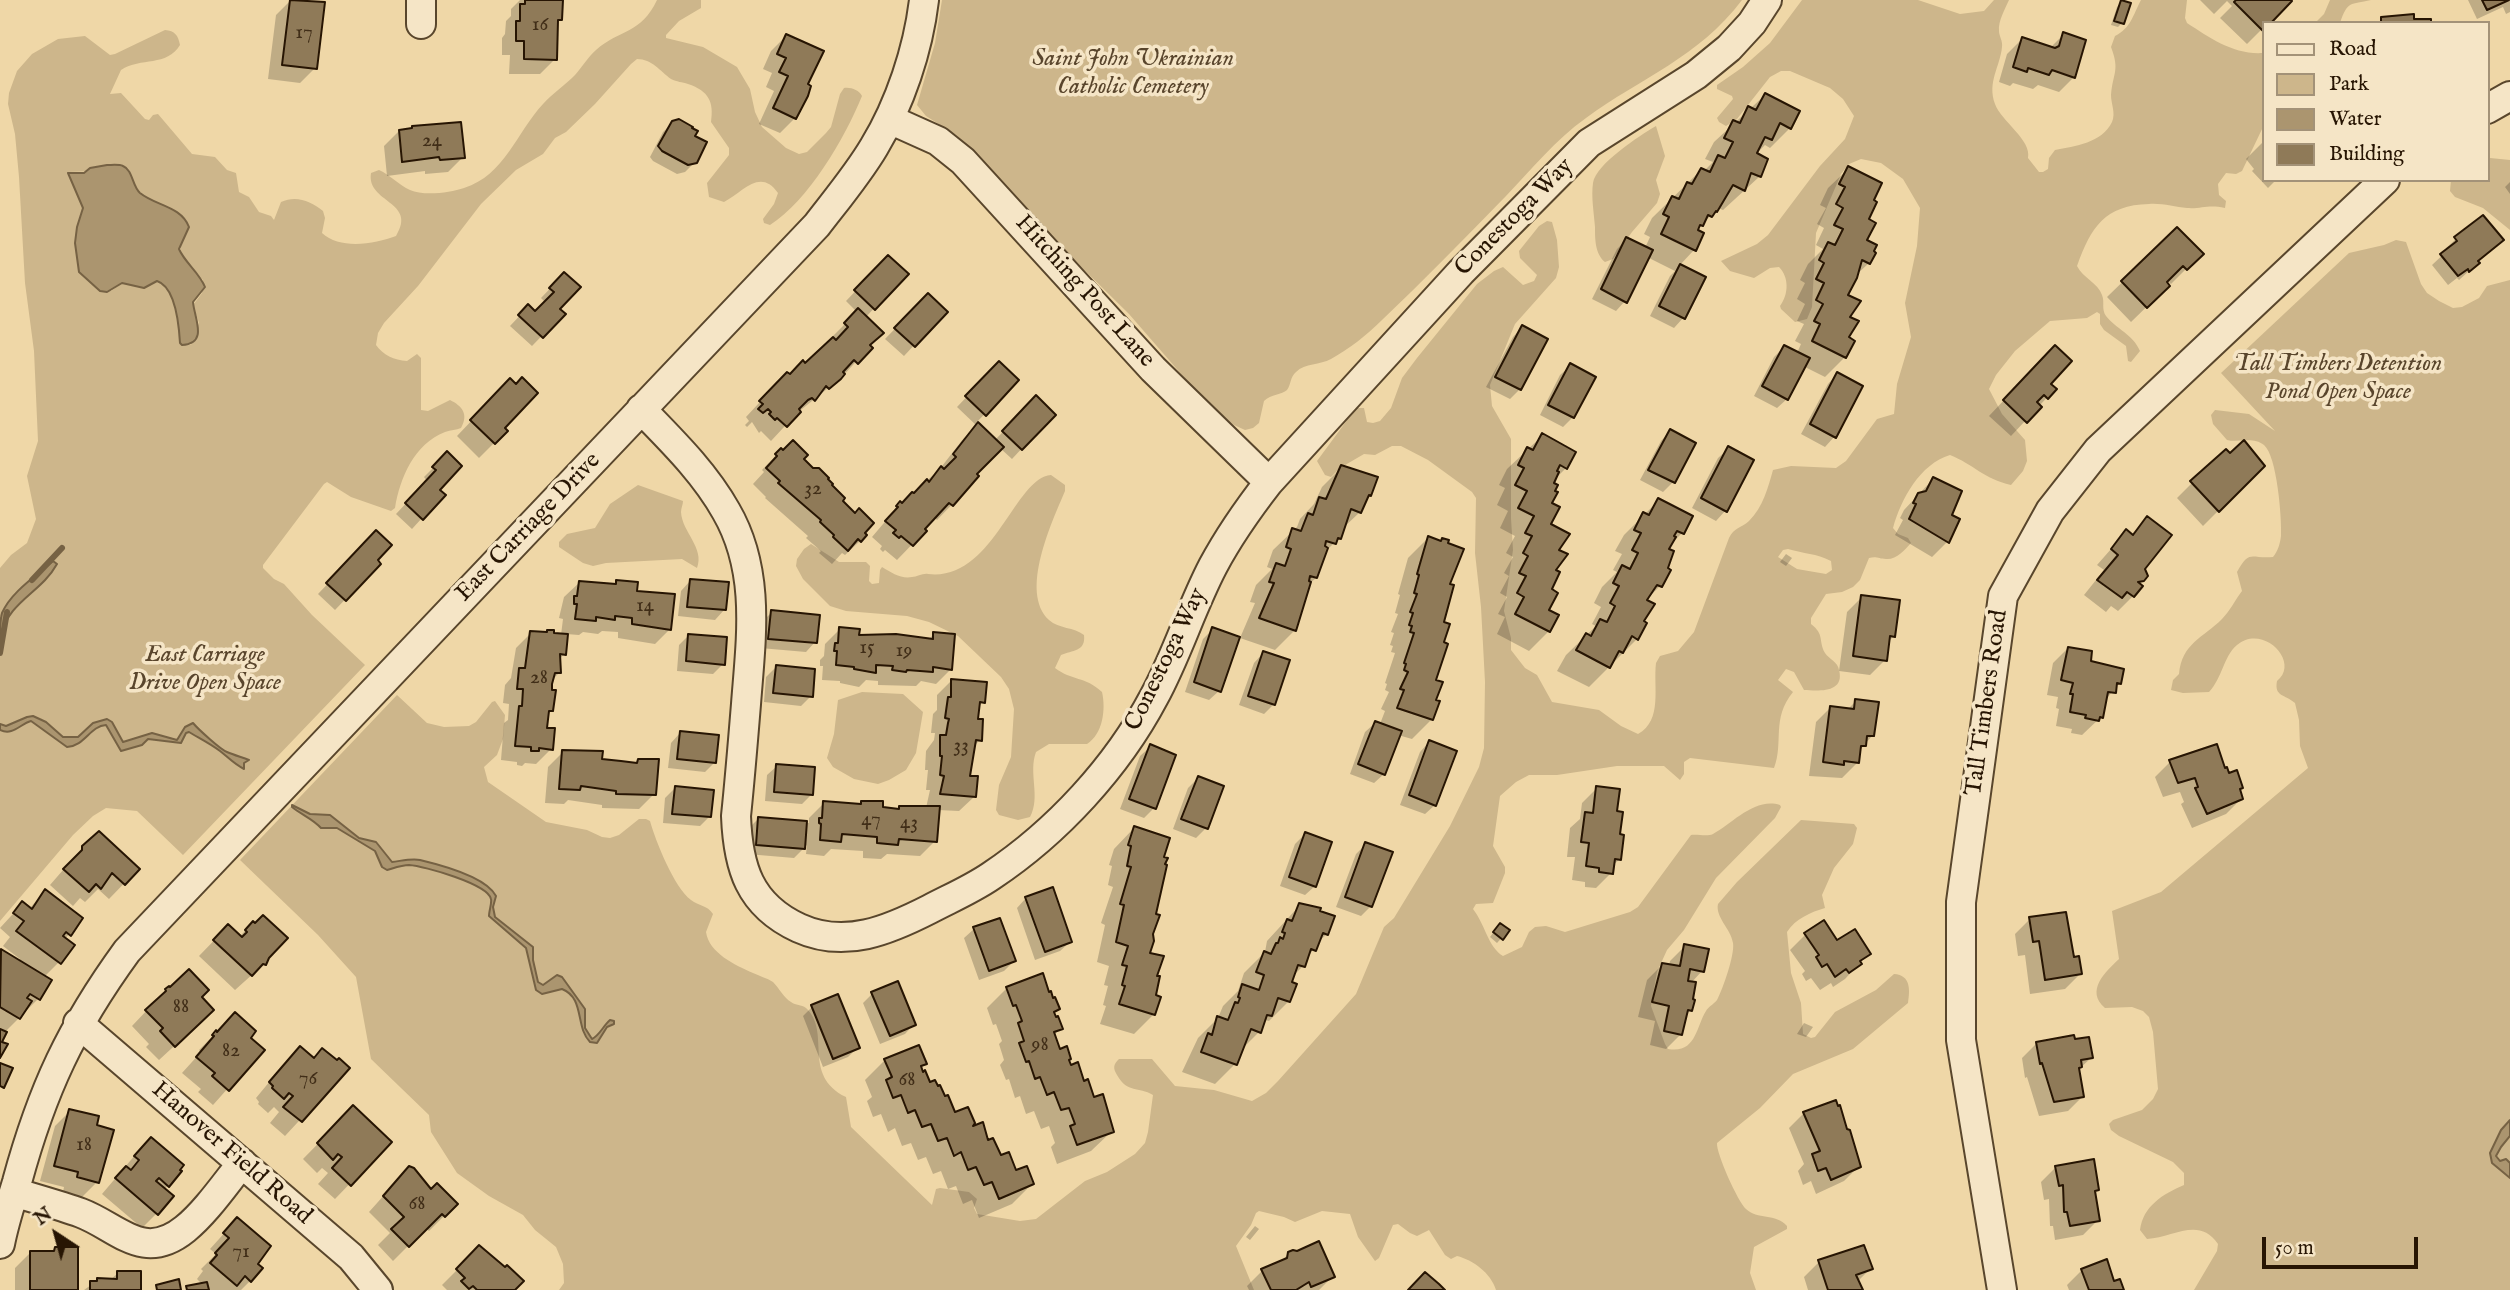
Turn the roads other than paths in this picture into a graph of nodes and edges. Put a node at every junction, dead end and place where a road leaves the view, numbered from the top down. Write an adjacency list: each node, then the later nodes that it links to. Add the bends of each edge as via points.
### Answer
1 (924, 0): 5 (street, East Carriage Drive)
2 (1767, 0): 8 (street, Conestoga Way, via 1736,40 1696,75 1589,143 1461,272)
3 (2510, 96): 4 (street)
4 (2489, 108)
5 (889, 119): 7 (street, East Carriage Drive, via 859,170 817,225); 8 (street, Hitching Post Lane, via 938,141 963,161 1153,369)
6 (2383, 182): 14 (street, Tall Timbers Road, via 2098,450 2050,511 2003,596 1961,902 1961,1040)
7 (641, 409): 8 (street, Conestoga Way, via 707,481 744,554 753,619 736,816 744,872 755,894 794,926 834,938 862,937 965,891 1011,862 1086,794 1154,697 1213,566); 9 (street, East Carriage Drive, via 159,915 127,951)
8 (1269, 482)
9 (78, 1023): 10 (street, Hanover Field Road); 11 (street, East Carriage Drive, via 40,1104)
10 (242, 1163): 11 (street, via 184,1229 155,1242 124,1238 82,1214); 13 (street, Hanover Field Road, via 351,1257)
11 (14, 1192): 12 (street, East Carriage Drive)
12 (0, 1244)
13 (378, 1290)
14 (2002, 1290)

